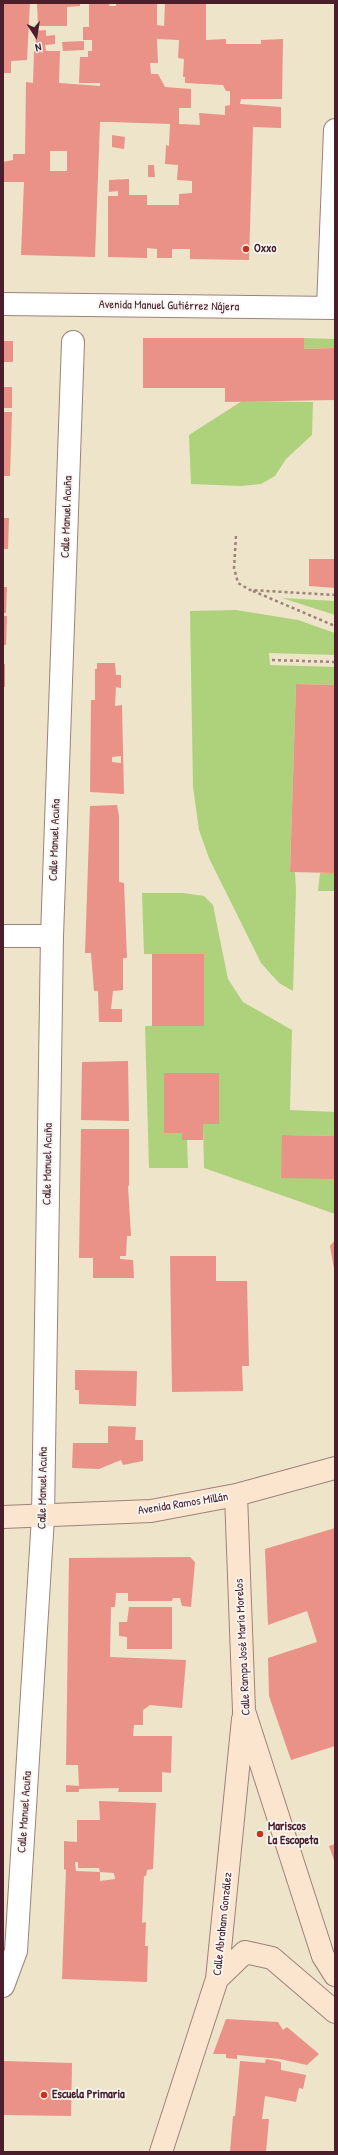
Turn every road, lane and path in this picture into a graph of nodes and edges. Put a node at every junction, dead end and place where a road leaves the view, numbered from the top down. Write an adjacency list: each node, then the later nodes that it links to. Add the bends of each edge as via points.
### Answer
1 (335, 130): 3 (street)
2 (3, 304): 3 (street, Avenida Manuel Gutiérrez Nájera)
3 (332, 308)
4 (74, 342): 12 (street, Calle Manuel Acuña)
5 (236, 536): 6 (path, via 234,568 238,583)
6 (250, 590): 7 (path); 8 (path)
7 (335, 594)
8 (335, 626)
9 (272, 660): 10 (path)
10 (335, 662)
11 (3, 936): 12 (street)
12 (52, 936): 16 (street, Calle Manuel Acuña)
13 (335, 1468): 14 (main road, Avenida Ramos Millán)
14 (236, 1495): 16 (main road, Avenida Ramos Millán, via 151,1511); 17 (main road, Calle Rampa José María Morelos)
15 (3, 1517): 16 (main road, Avenida Ramos Millán)
16 (43, 1517): 20 (street, Calle Manuel Acuña, via 16,1950)
17 (244, 1711): 18 (main road, Calle Rampa José María Morelos, via 323,1956); 19 (main road, Calle Abraham González)
18 (335, 1976)
19 (217, 1979): 21 (main road, via 245,1952 272,1958); 22 (main road, Calle Abraham González)
20 (4, 1985)
21 (335, 2012)
22 (161, 2152)

